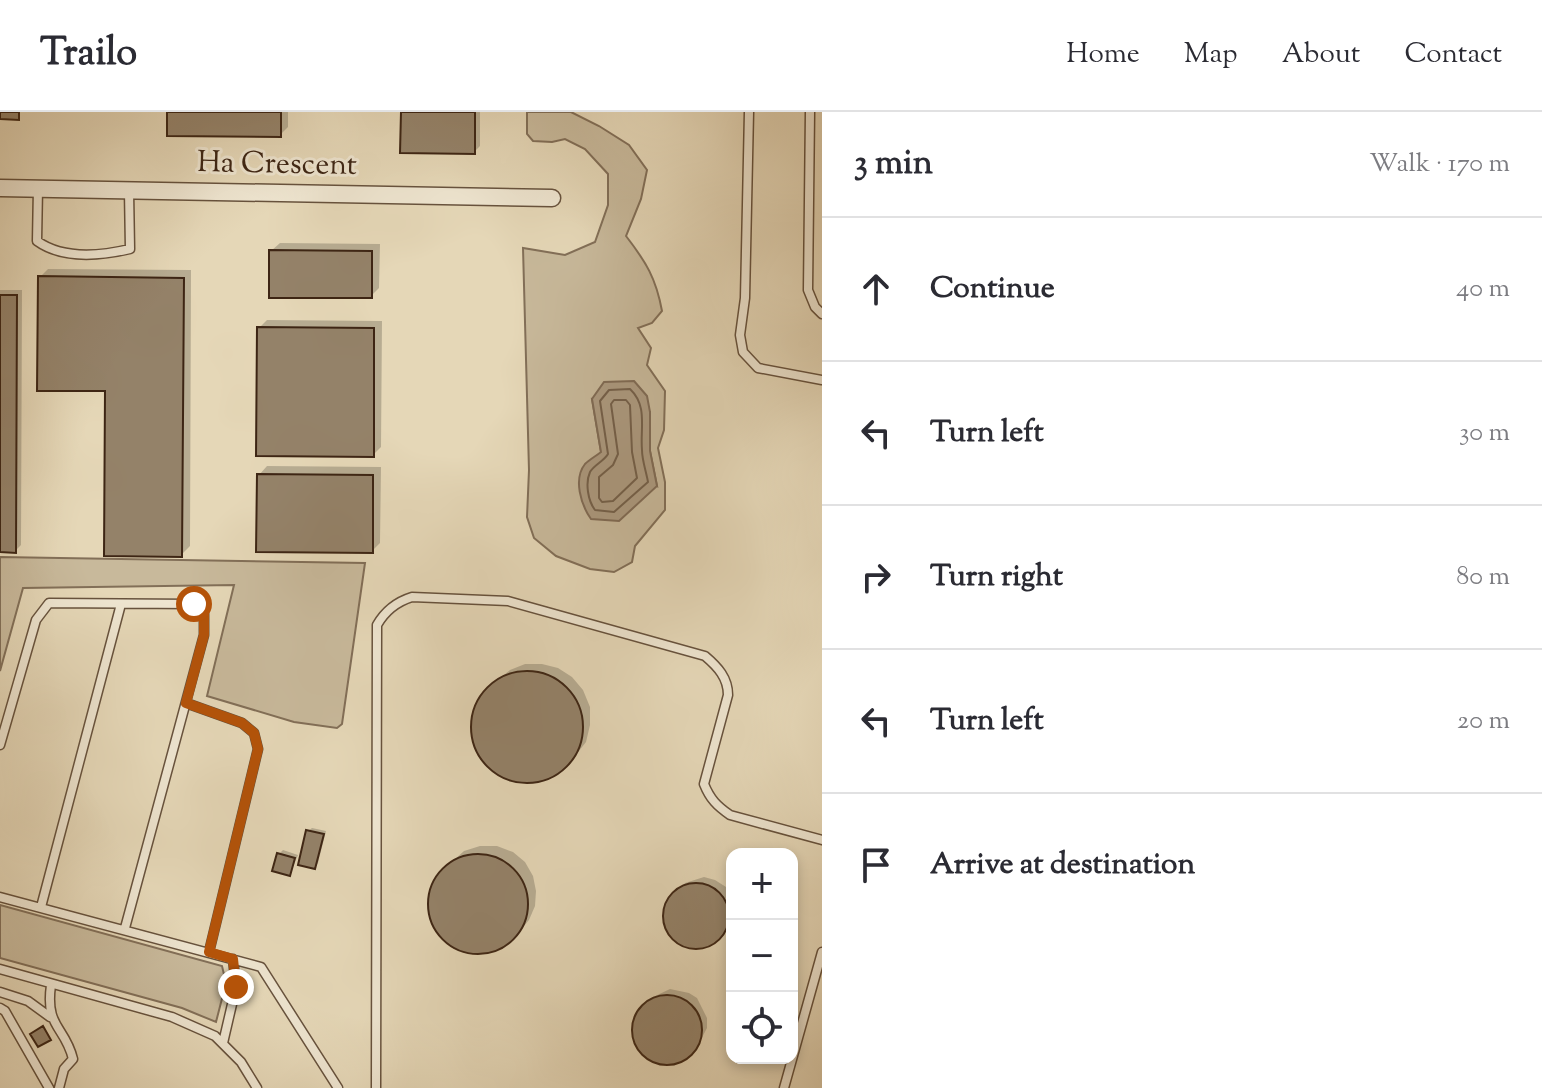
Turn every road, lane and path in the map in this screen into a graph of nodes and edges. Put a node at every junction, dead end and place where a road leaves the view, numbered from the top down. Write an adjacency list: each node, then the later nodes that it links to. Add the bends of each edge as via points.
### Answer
1 (749, 112): 8 (lane, via 743,352 758,368)
2 (810, 112): 7 (lane, via 808,290)
3 (0, 188): 4 (street, Ha Crescent)
4 (38, 188): 5 (street, Ha Crescent); 5 (lane, via 37,241 50,251 69,253 130,249)
5 (129, 190): 6 (street, Ha Crescent)
6 (552, 198)
7 (822, 314)
8 (822, 380)
9 (121, 604): 10 (lane, via 194,604 204,614 204,635); 11 (lane, via 49,603 36,620); 14 (lane)
10 (186, 703): 15 (lane); 16 (lane, via 242,723 254,733 258,749)
11 (0, 745)
12 (822, 840): 29 (lane, via 739,818 709,797 704,784 728,684 705,656 508,601 401,600 377,625)
13 (0, 897): 14 (lane)
14 (41, 907): 15 (lane)
15 (125, 928): 16 (lane)
16 (209, 952): 18 (lane)
17 (822, 952): 30 (lane)
18 (233, 959): 24 (lane, via 236,987); 28 (lane, via 261,967)
19 (0, 969): 20 (lane)
20 (51, 985): 23 (lane); 24 (lane, via 172,1017)
21 (0, 992): 23 (lane, via 28,1001)
22 (0, 1008): 25 (lane)
23 (51, 1018): 26 (lane, via 73,1059)
24 (223, 1043): 27 (lane)
25 (49, 1088)
26 (59, 1088)
27 (257, 1088)
28 (338, 1088)
29 (376, 1088)
30 (784, 1088)

